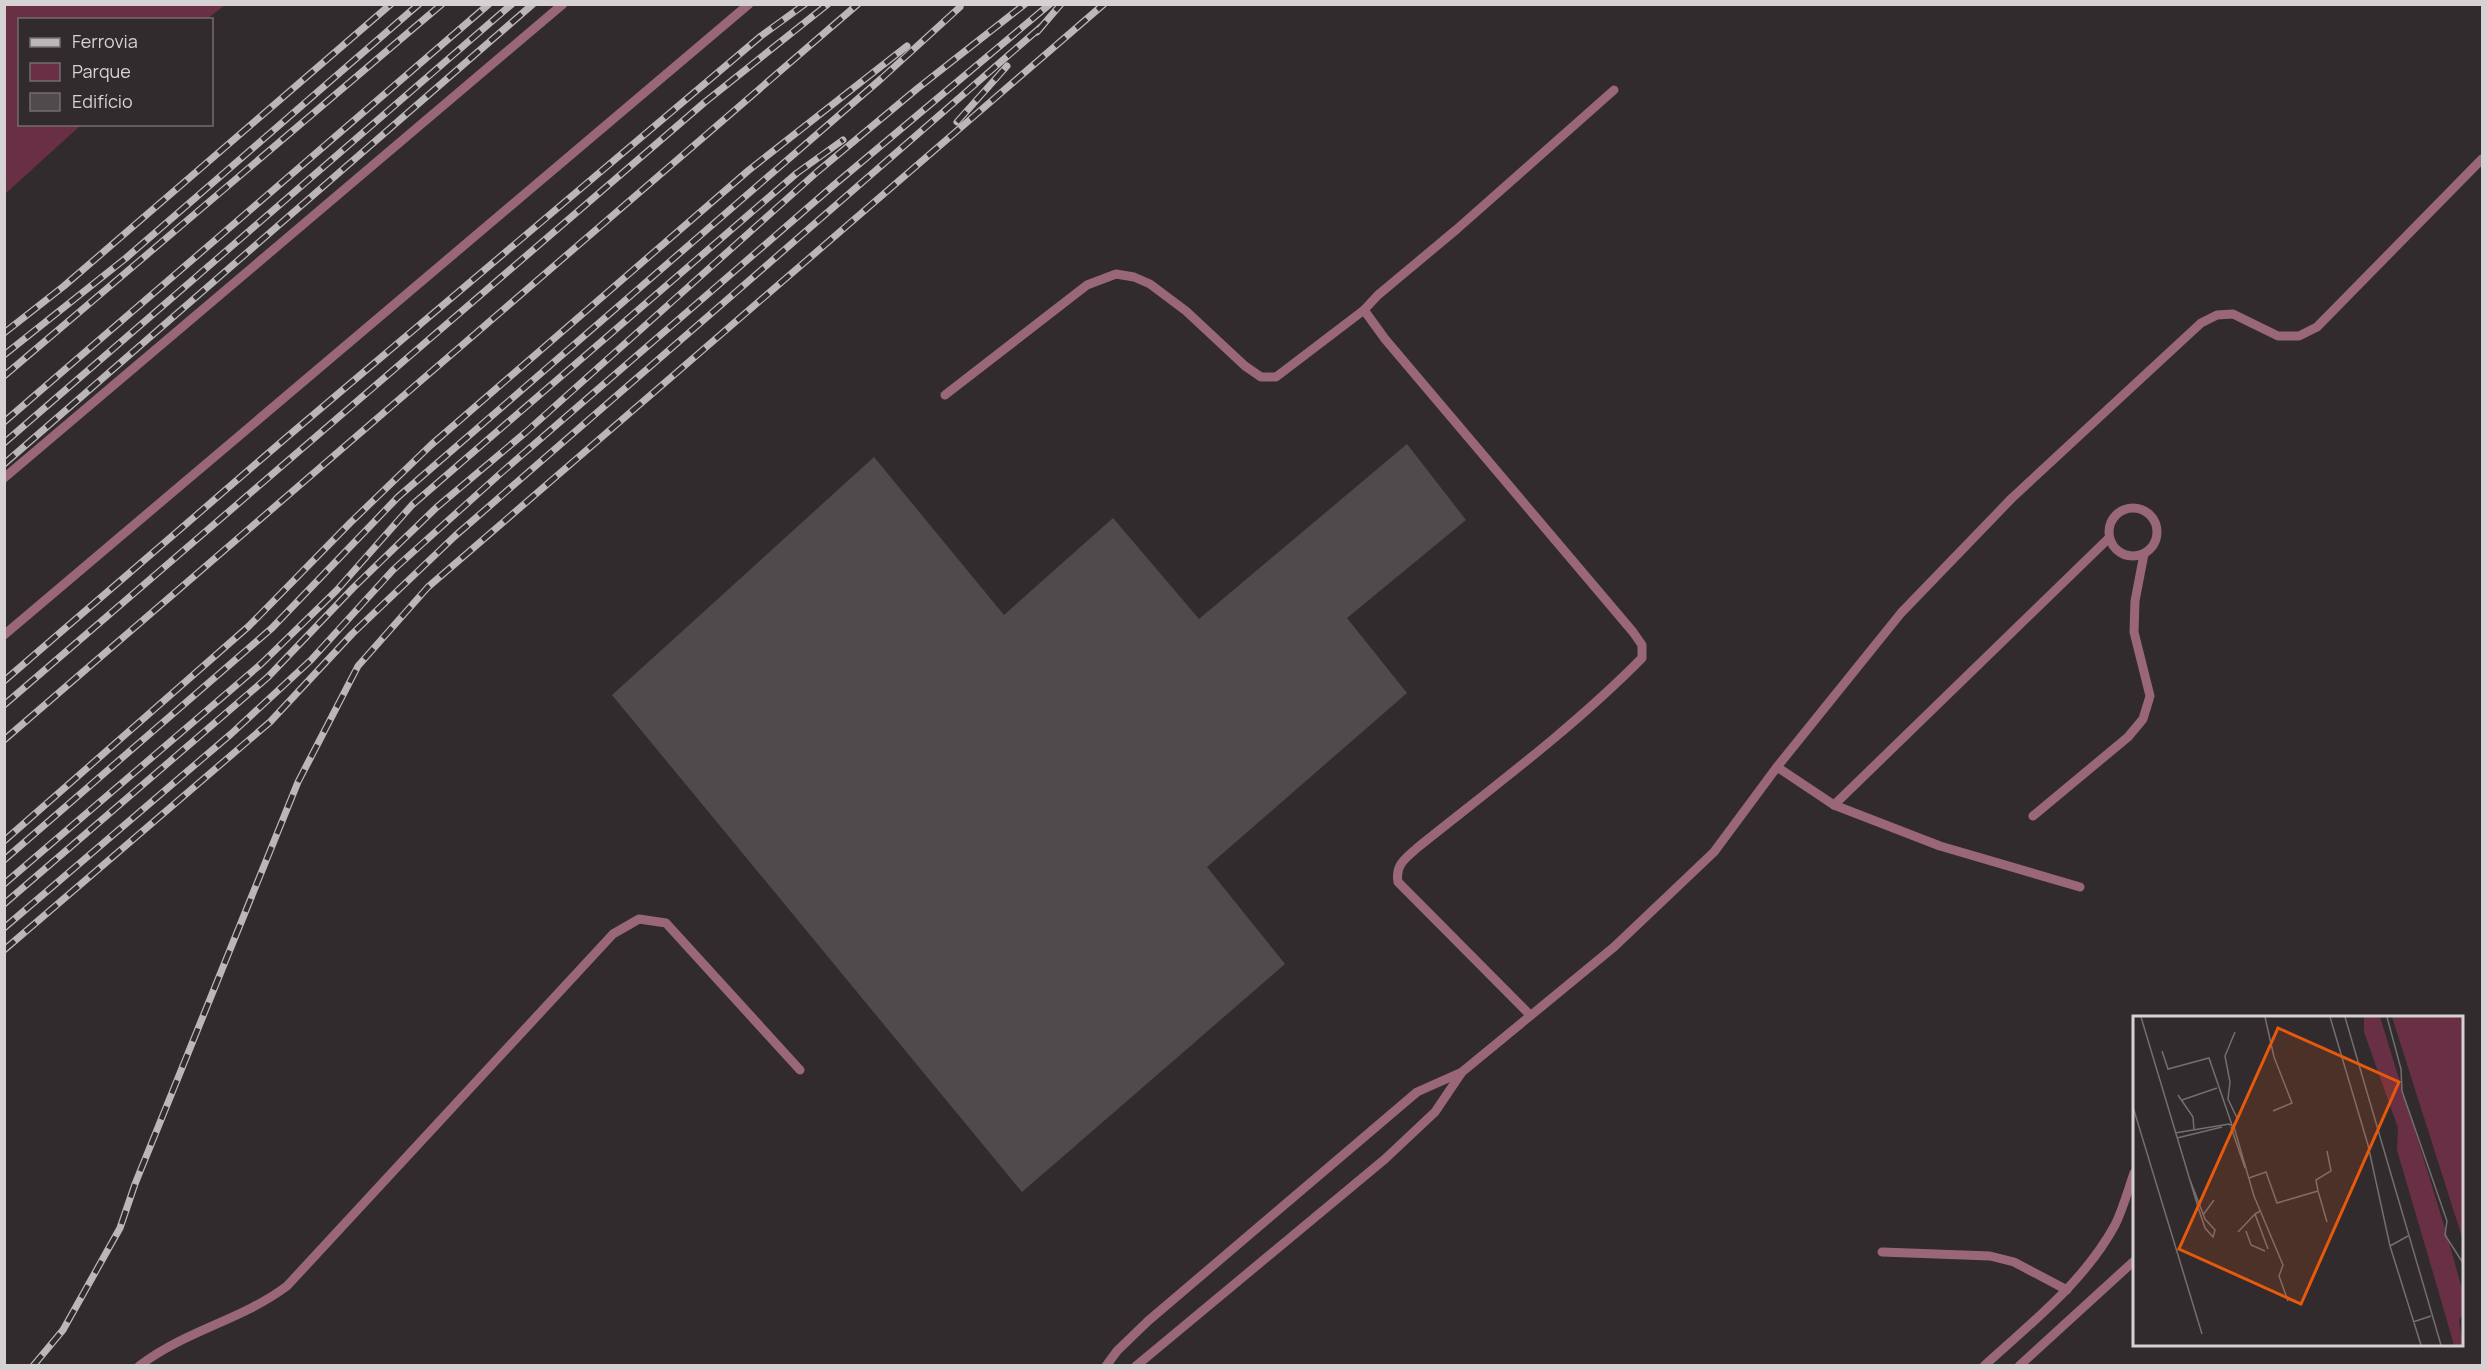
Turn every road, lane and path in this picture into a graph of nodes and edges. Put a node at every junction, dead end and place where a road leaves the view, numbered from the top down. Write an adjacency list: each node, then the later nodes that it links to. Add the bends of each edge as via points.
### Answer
1 (563, 4): 7 (lane)
2 (749, 4): 10 (lane)
3 (1614, 90): 5 (lane)
4 (2482, 159): 11 (lane, via 2317,327 2299,336 2278,336 2233,314 2217,315 2201,323 2012,498 1901,613)
5 (1364, 310): 6 (lane, via 1276,377 1261,377 1150,284 1116,274 1087,285); 15 (lane, via 1642,645 1642,658 1624,676 1542,749 1416,848 1396,873 1398,882)
6 (945, 394)
7 (4, 478)
8 (2109, 538): 9 (lane, via 2120,552); 9 (lane, via 2111,521 2122,509 2147,511 2158,533 2156,542); 12 (lane)
9 (2144, 554): 13 (lane, via 2134,632 2150,696 2143,720)
10 (4, 635)
11 (1777, 767): 12 (lane); 15 (lane, via 1714,852 1614,947)
12 (1834, 805): 14 (lane, via 1940,846)
13 (2033, 816)
14 (2080, 887)
15 (1530, 1015): 17 (lane)
16 (800, 1070): 22 (lane, via 666,923 639,920 613,934 287,1286 270,1299 159,1350)
17 (1462, 1072): 23 (lane, via 1417,1092 1148,1321); 24 (lane, via 1435,1112 1385,1159)
18 (2133, 1176): 21 (lane, via 2116,1223 2094,1259)
19 (1882, 1252): 21 (lane, via 1990,1256 2014,1262)
20 (2133, 1262): 26 (lane)
21 (2067, 1290): 25 (lane)
22 (139, 1365)
23 (1106, 1365)
24 (1136, 1365)
25 (1984, 1365)
26 (2019, 1365)

